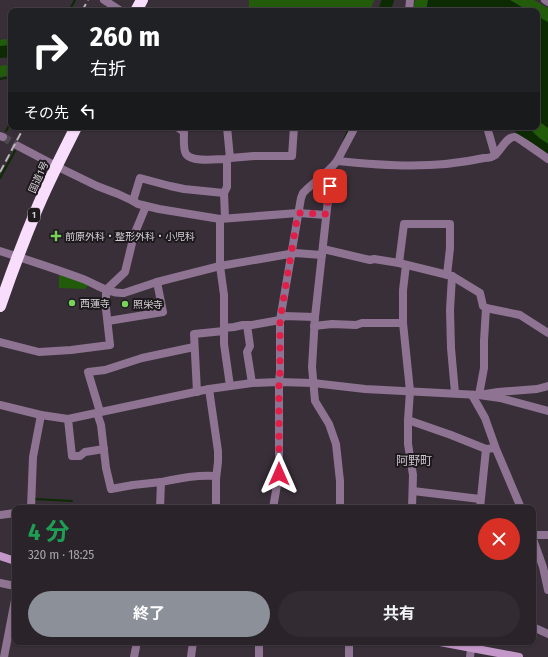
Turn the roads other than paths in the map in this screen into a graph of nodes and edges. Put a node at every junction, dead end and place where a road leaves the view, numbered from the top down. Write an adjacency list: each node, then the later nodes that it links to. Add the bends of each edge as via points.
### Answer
1 (104, 0): 4 (street)
2 (545, 0): 3 (street)
3 (548, 2)
4 (116, 8)
5 (74, 130): 16 (highway, 国道1号 / 1)
6 (181, 130): 13 (street, via 184,132 185,153 188,157 201,160)
7 (227, 130): 13 (street)
8 (294, 130): 13 (street, via 292,156)
9 (353, 130): 15 (street)
10 (488, 130): 12 (street)
11 (18, 146): 16 (street)
12 (495, 156): 14 (street, via 510,138 517,137); 15 (street, via 418,166)
13 (228, 158): 18 (street, via 227,187)
14 (548, 159)
15 (337, 161): 17 (street)
16 (56, 166): 19 (street); 27 (highway, 国道1号 / 1)
17 (331, 168): 21 (street, via 303,193); 22 (street)
18 (224, 193): 19 (street, via 184,189 140,178); 23 (street)
19 (133, 201): 20 (street)
20 (146, 206): 23 (street); 32 (street, via 134,235 125,272)
21 (298, 213): 22 (street); 23 (street); 26 (street)
22 (326, 214): 25 (street)
23 (223, 218): 29 (street)
24 (0, 251): 27 (street)
25 (322, 252): 26 (street); 28 (street); 35 (street)
26 (291, 254): 29 (street); 36 (street)
27 (18, 257): 32 (street, via 83,279); 33 (highway, 国道1号 / 1)
28 (403, 264): 30 (street); 30 (street, via 404,224 450,224); 38 (street)
29 (220, 266): 31 (street); 41 (street, via 224,295)
30 (450, 275): 34 (street, via 480,293 483,306); 53 (street, via 451,342)
31 (157, 282): 32 (street, via 124,293); 37 (street, via 163,312)
32 (106, 290): 37 (street)
33 (0, 306)
34 (486, 308): 42 (street, via 520,315); 54 (street, via 484,368)
35 (315, 317): 36 (street, via 284,316); 40 (street)
36 (280, 320): 39 (street); 45 (street)
37 (108, 321): 43 (street, via 110,345 39,352)
38 (403, 323): 40 (street); 51 (street)
39 (247, 325): 41 (street); 46 (street, via 250,346 247,352)
40 (314, 326): 47 (street)
41 (224, 330): 44 (street, via 194,334); 49 (street)
42 (548, 333)
43 (0, 342)
44 (194, 347): 52 (street); 57 (street, via 88,372)
45 (279, 382): 46 (street); 47 (street); 71 (street, via 279,474)
46 (252, 383): 49 (street)
47 (313, 383): 51 (street); 72 (street, via 316,401 329,424 336,444)
48 (548, 385): 54 (street, via 537,389)
49 (230, 386): 50 (street)
50 (209, 389): 52 (street); 64 (street, via 218,451)
51 (410, 391): 53 (street); 60 (street)
52 (197, 392): 57 (street)
53 (456, 393): 54 (street)
54 (476, 395): 56 (street, via 500,398); 61 (street)
55 (0, 405): 58 (street)
56 (548, 411)
57 (99, 412): 59 (street); 62 (street)
58 (41, 415): 59 (street); 68 (street, via 33,457)
59 (68, 419): 62 (street, via 72,456)
60 (408, 420): 63 (street); 66 (street)
61 (495, 448): 63 (street); 74 (street)
62 (104, 449): 65 (street, via 111,489)
63 (486, 449): 67 (street)
64 (216, 476): 65 (street, via 191,476); 70 (street)
65 (161, 482): 69 (street)
66 (412, 491): 67 (street); 73 (street)
67 (480, 504)
68 (31, 505)
69 (160, 505)
70 (216, 505)
71 (274, 505)
72 (340, 505)
73 (412, 505)
74 (520, 505)
75 (12, 513): 76 (street)
76 (0, 515)
77 (536, 535): 78 (street)
78 (548, 535)
79 (536, 547): 84 (street)
80 (0, 556): 81 (main road)
81 (12, 560)
82 (0, 584): 83 (street)
83 (12, 586)
84 (548, 587)
85 (12, 616): 93 (street)
86 (536, 628): 87 (street)
87 (548, 634)
88 (136, 645): 94 (street)
89 (193, 645): 95 (street)
90 (259, 645): 96 (street)
91 (349, 645): 97 (street)
92 (472, 645): 98 (street); 99 (main road)
93 (4, 657)
94 (134, 657)
95 (191, 657)
96 (259, 657)
97 (349, 657)
98 (470, 657)
99 (519, 657)

